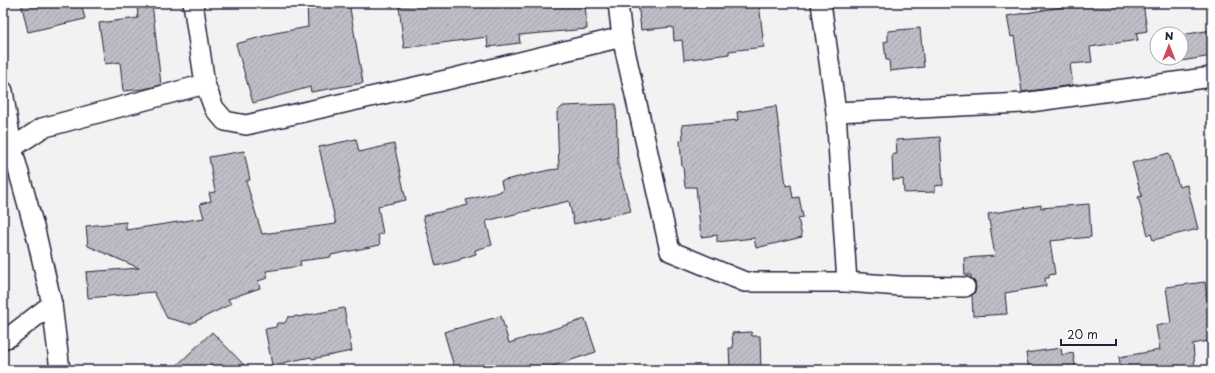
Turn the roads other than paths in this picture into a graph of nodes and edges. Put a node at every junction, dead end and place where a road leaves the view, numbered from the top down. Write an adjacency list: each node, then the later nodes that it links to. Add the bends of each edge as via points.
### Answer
1 (193, 3): 6 (street)
2 (618, 3): 4 (street)
3 (821, 3): 8 (street)
4 (622, 37): 6 (street, via 246,125 225,121 214,108); 10 (street, via 670,251 745,282)
5 (1212, 77): 8 (street, via 1023,103)
6 (205, 84): 9 (street, via 42,128)
7 (3, 91): 9 (street)
8 (836, 112): 10 (street)
9 (8, 149): 12 (street, via 36,234)
10 (847, 282): 11 (street)
11 (965, 287)
12 (52, 304): 13 (street); 14 (street)
13 (3, 340)
14 (60, 370)

